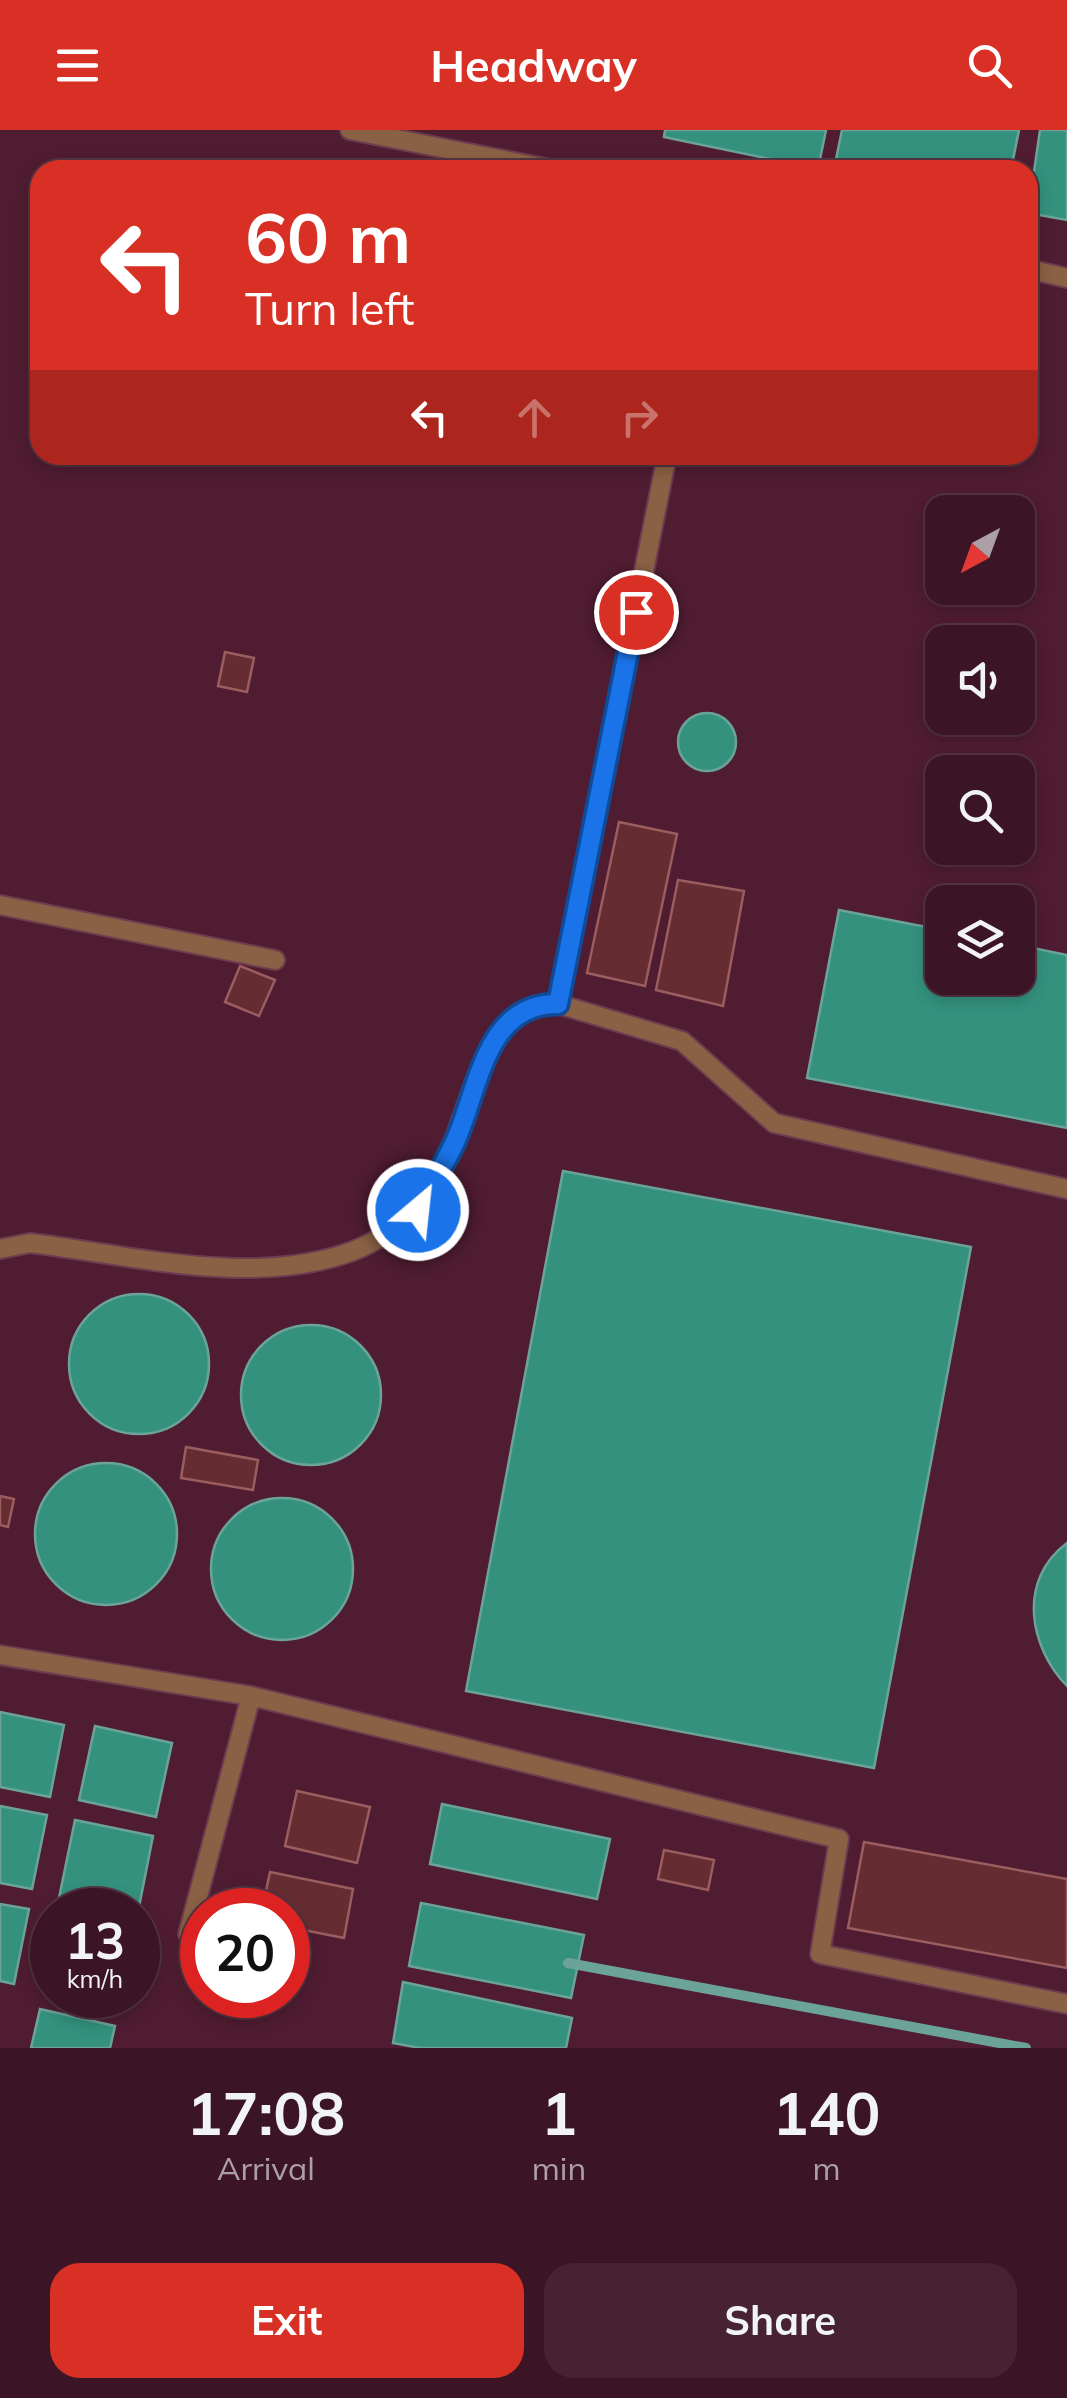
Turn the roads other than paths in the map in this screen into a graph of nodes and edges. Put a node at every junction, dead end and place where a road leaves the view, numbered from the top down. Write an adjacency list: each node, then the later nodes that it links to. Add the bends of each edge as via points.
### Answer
1 (350, 130): 2 (lane)
2 (504, 160)
3 (1038, 271): 4 (lane)
4 (1067, 278)
5 (665, 465): 8 (lane)
6 (0, 905): 7 (lane)
7 (275, 960)
8 (558, 1004): 9 (lane, via 682,1041 774,1123); 10 (lane, via 533,1004 500,1030 456,1140 418,1210 354,1250 276,1268 30,1243)
9 (1067, 1190)
10 (0, 1249)
11 (0, 1655): 12 (lane)
12 (251, 1696): 13 (lane); 14 (lane, via 839,1839 820,1954)
13 (200, 1888)
14 (1067, 2004)

